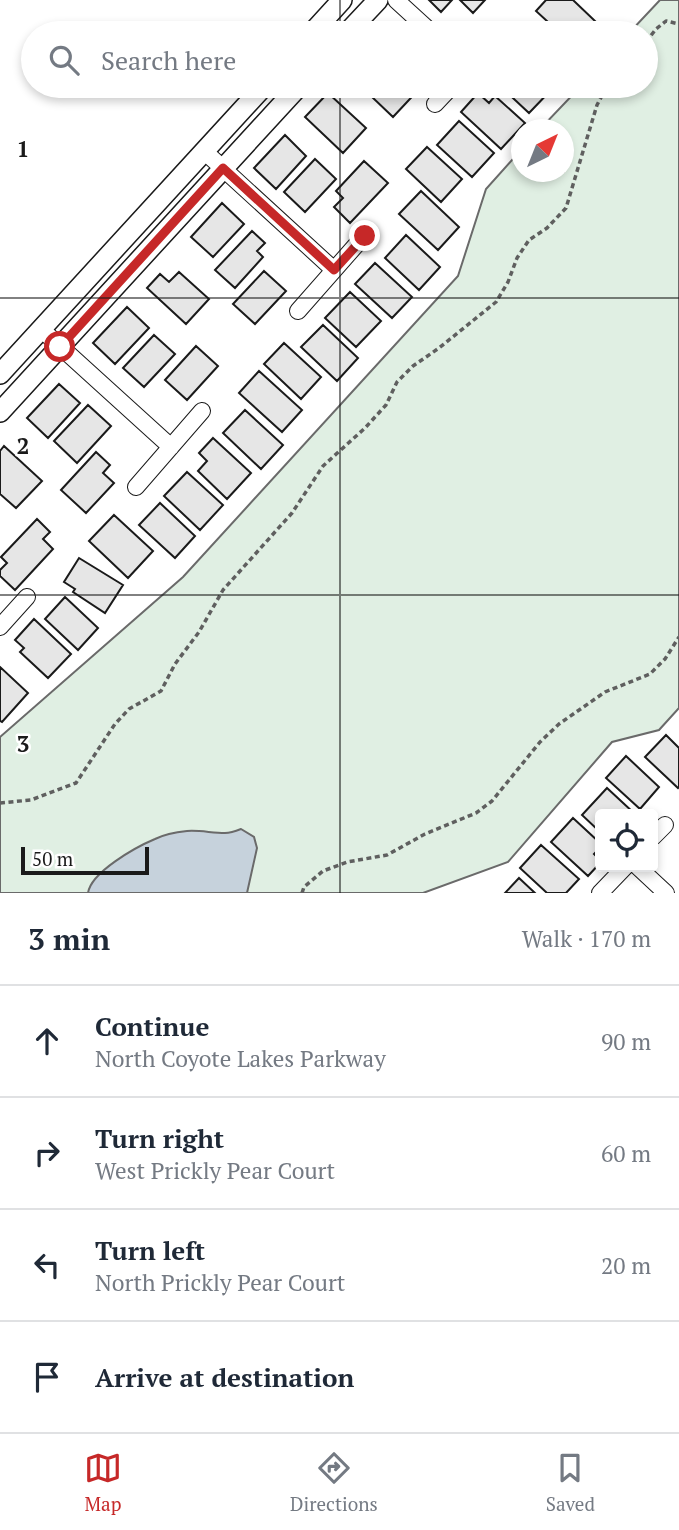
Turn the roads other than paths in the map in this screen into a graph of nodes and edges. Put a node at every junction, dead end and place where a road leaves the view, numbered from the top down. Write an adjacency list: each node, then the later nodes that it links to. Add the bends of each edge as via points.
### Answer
1 (342, 0): 4 (street)
2 (377, 0): 5 (street)
3 (396, 0): 6 (street)
4 (323, 21)
5 (358, 21)
6 (419, 21)
7 (253, 98): 11 (street)
8 (288, 98): 12 (street)
9 (441, 98): 10 (street)
10 (435, 104)
11 (205, 150): 12 (street); 16 (street)
12 (223, 168): 14 (street); 17 (street)
13 (365, 236): 14 (street)
14 (334, 270): 15 (street)
15 (298, 311)
16 (41, 329): 17 (street); 18 (street)
17 (60, 347): 20 (street); 21 (street)
18 (0, 374)
19 (202, 411): 21 (street)
20 (0, 412)
21 (171, 447): 22 (street)
22 (136, 487)
23 (27, 597): 24 (street)
24 (0, 626)
25 (664, 825): 26 (street)
26 (658, 832)
27 (620, 872): 29 (street)
28 (643, 872): 30 (street)
29 (600, 893)
30 (666, 893)

